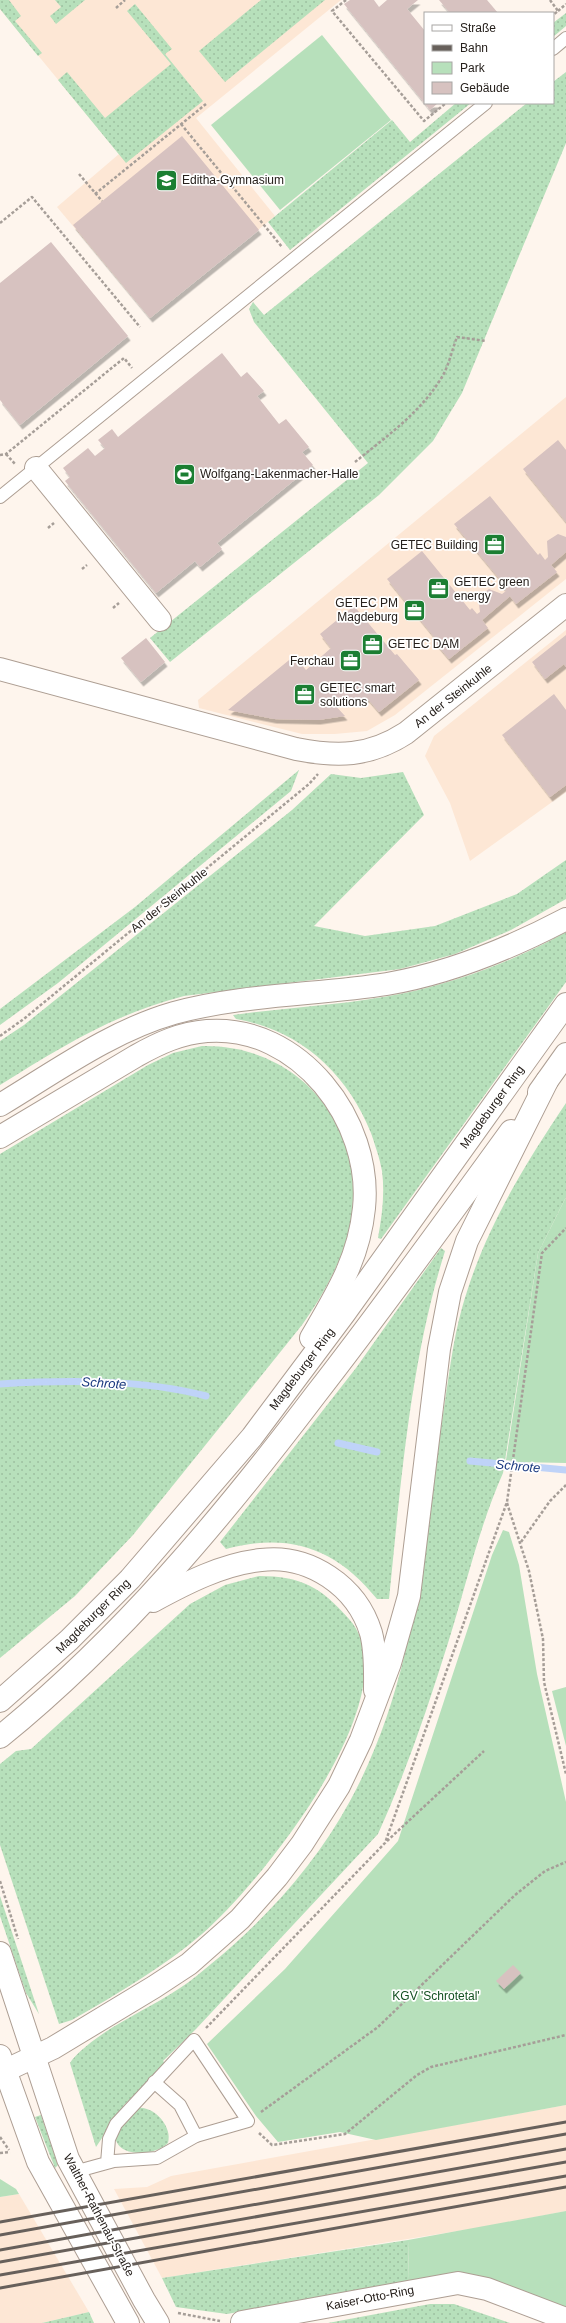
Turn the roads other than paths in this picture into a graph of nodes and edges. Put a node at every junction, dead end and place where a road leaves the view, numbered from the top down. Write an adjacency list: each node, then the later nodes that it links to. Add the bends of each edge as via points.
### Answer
1 (566, 38): 2 (lane)
2 (554, 48)
3 (485, 104): 4 (lane, via 143,381)
4 (26, 467): 5 (lane); 7 (main road)
5 (0, 497)
6 (566, 605): 8 (main road, An der Steinkuhle, via 399,738 353,754 327,755 289,747)
7 (160, 620)
8 (0, 669)
9 (566, 919): 13 (main road, via 478,960 426,976 376,986 218,1005 161,1017 118,1036)
10 (566, 1004): 15 (main road, Magdeburger Ring, via 344,1314)
11 (566, 1054): 12 (main road, Magdeburger Ring)
12 (547, 1081): 16 (main road, Magdeburger Ring, via 369,1325 262,1466); 18 (main road, via 467,1241 450,1292 439,1349 409,1596 390,1663)
13 (0, 1106)
14 (0, 1137): 15 (main road, via 155,1045 197,1032 242,1034 270,1044 300,1063 330,1092 352,1129 364,1170 364,1208 357,1248 345,1279)
15 (252, 1437): 17 (main road, Magdeburger Ring, via 130,1579 70,1640)
16 (140, 1607): 18 (main road, via 196,1580 246,1563 274,1559 309,1565 338,1584 361,1609 375,1659); 19 (main road, Magdeburger Ring)
17 (2, 1700)
18 (374, 1706): 21 (main road, via 351,1763 323,1812 289,1862 240,1919 172,1976)
19 (4, 1734)
20 (0, 1953): 21 (main road, Walther-Rathenau-Straße)
21 (35, 2056): 22 (main road); 26 (main road, Walther-Rathenau-Straße, via 63,2146)
22 (2, 2067): 30 (main road, Walther-Rathenau-Straße, via 38,2162)
23 (154, 2082): 24 (lane, via 180,2105); 24 (lane, via 194,2040 248,2121); 25 (lane, via 116,2124 109,2139)
24 (196, 2136): 25 (lane, via 157,2158)
25 (107, 2163): 26 (lane)
26 (74, 2172): 27 (main road, Walther-Rathenau-Straße)
27 (167, 2318)
28 (566, 2319): 29 (main road, Kaiser-Otto-Ring, via 487,2289 458,2283)
29 (242, 2322)
30 (128, 2323)

